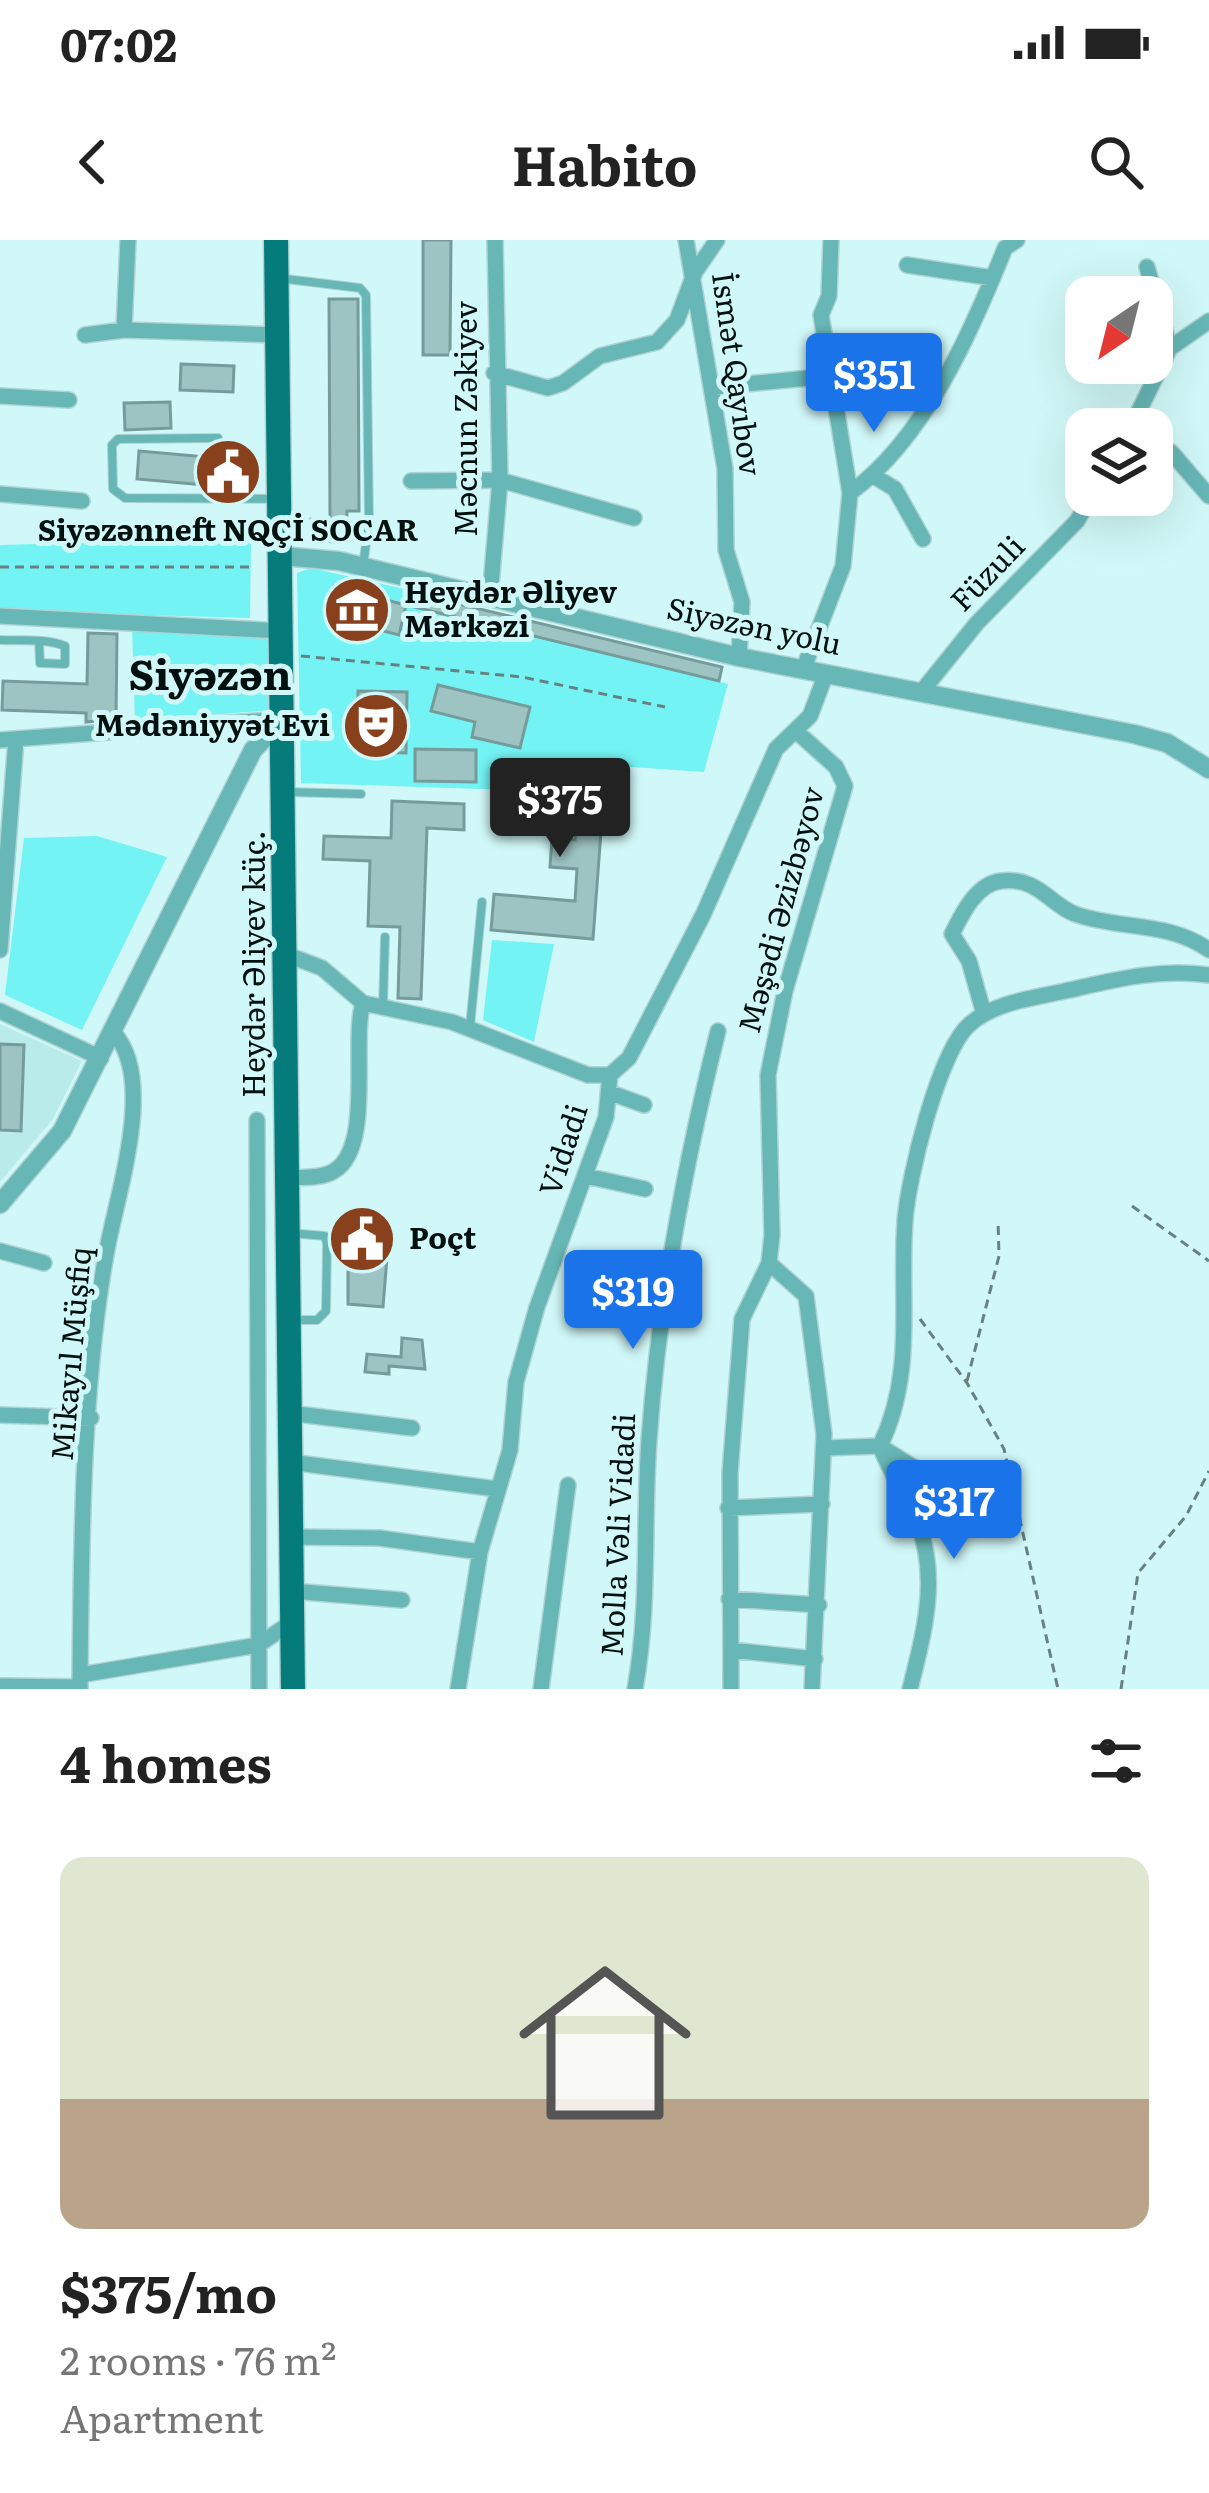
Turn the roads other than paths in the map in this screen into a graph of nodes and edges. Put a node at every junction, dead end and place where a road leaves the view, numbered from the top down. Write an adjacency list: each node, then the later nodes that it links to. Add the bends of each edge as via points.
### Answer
1 (128, 240): 15 (street)
2 (277, 240): 12 (main road, Heydər Əliyev küç.)
3 (495, 240): 19 (street, Məcnun Zəkiyev)
4 (686, 240): 10 (street, İsmət Qayıbov)
5 (717, 240): 10 (street)
6 (831, 240): 20 (street, via 830,296 820,315)
7 (1008, 243): 13 (street)
8 (907, 265): 13 (street)
9 (1147, 266): 11 (street)
10 (695, 272): 19 (street, via 676,320 657,342 600,356 548,388); 22 (street, İsmət Qayıbov)
11 (1150, 276)
12 (277, 278): 17 (main road, Heydər Əliyev küç.); 39 (lane, via 366,295)
13 (993, 278): 21 (street)
14 (1209, 322): 18 (street)
15 (124, 330): 16 (street); 17 (street)
16 (85, 335)
17 (277, 335): 33 (main road, Heydər Əliyev küç.)
18 (1173, 346)
19 (494, 373): 28 (street, Məcnun Zəkiyev)
20 (829, 373): 21 (street, via 903,369); 22 (street); 31 (street)
21 (941, 378): 27 (street)
22 (715, 387): 45 (street, İsmət Qayıbov, via 726,550 742,602)
23 (0, 396): 24 (street)
24 (69, 400)
25 (218, 438): 33 (lane, via 118,439 113,489 125,497)
26 (1173, 454): 32 (street)
27 (874, 476): 31 (street); 37 (street, via 895,489)
28 (500, 480): 29 (street); 36 (street); 40 (street, Məcnun Zəkiyev)
29 (411, 481)
30 (0, 494): 34 (street)
31 (850, 494): 46 (street, via 843,566)
32 (1209, 496)
33 (279, 499): 38 (main road, Heydər Əliyev küç.)
34 (82, 502)
35 (1080, 516): 48 (street, Füzuli)
36 (634, 518)
37 (922, 539)
38 (281, 556): 39 (street, Siyəzən yolu); 42 (main road, Heydər Əliyev küç.)
39 (363, 567): 40 (street, Siyəzən yolu)
40 (490, 597): 45 (street, Siyəzən yolu)
41 (0, 616): 42 (street)
42 (282, 631): 49 (main road, Heydər Əliyev küç.)
43 (0, 640): 44 (lane)
44 (39, 641)
45 (739, 657): 46 (street, Siyəzən yolu)
46 (803, 670): 47 (street, Siyəzən yolu)
47 (826, 674): 48 (street, Siyəzən yolu); 50 (street, Vidadi)
48 (923, 690): 52 (street, Siyəzən yolu, via 1167,743)
49 (284, 719): 51 (street); 53 (main road, Heydər Əliyev küç.); 67 (street, via 254,750)
50 (797, 732): 69 (street, Vidadi, via 776,749 703,915 629,1058); 80 (street, Məşədi Əzizbəyov, via 845,786 784,991 768,1075)
51 (8, 739): 57 (street)
52 (1209, 769)
53 (286, 792): 54 (lane); 59 (main road, Heydər Əliyev küç.)
54 (361, 794)
55 (482, 902): 65 (lane)
56 (385, 937): 62 (lane)
57 (0, 950)
58 (1209, 950): 64 (street, via 1158,928 1075,914 1055,897 1004,880 986,885 952,934)
59 (285, 954): 61 (street, via 322,968); 74 (main road, Heydər Əliyev küç.)
60 (1209, 975): 64 (street, via 1172,970)
61 (363, 1003): 62 (street); 74 (street, via 346,1158 328,1174)
62 (383, 1008): 65 (street)
63 (0, 1011): 68 (street)
64 (984, 1014): 88 (street, via 940,1069 905,1220 904,1374)
65 (470, 1028): 69 (street, via 588,1075)
66 (718, 1031): 112 (street, Molla Vəli Vidadi, via 677,1195 649,1442 647,1624)
67 (114, 1033): 68 (street); 86 (street, Mikayıl Müşfiq, via 133,1060 130,1132 105,1259)
68 (101, 1058): 76 (street, via 53,1144)
69 (610, 1075): 70 (street, Vidadi)
70 (611, 1093): 71 (street); 73 (street, Vidadi)
71 (644, 1105)
72 (257, 1120): 81 (street)
73 (586, 1176): 75 (street); 93 (street, Vidadi, via 537,1306)
74 (286, 1178): 77 (main road, Heydər Əliyev küç.)
75 (645, 1189)
76 (0, 1204)
77 (287, 1233): 82 (main road, Heydər Əliyev küç.); 83 (lane, via 325,1235 327,1244 323,1317)
78 (0, 1251): 79 (street)
79 (44, 1263)
80 (769, 1263): 89 (street, via 806,1296); 95 (street, Məşədi Əzizbəyov, via 742,1319)
81 (257, 1271): 82 (street); 103 (street)
82 (287, 1272): 83 (main road, Heydər Əliyev küç.)
83 (287, 1320): 84 (main road, Heydər Əliyev küç.)
84 (289, 1413): 87 (street); 90 (main road, Heydər Əliyev küç.)
85 (0, 1414): 86 (street)
86 (91, 1418): 106 (street, Mikayıl Müşfiq)
87 (412, 1428)
88 (880, 1446): 89 (street); 91 (street, via 923,1473); 115 (street, via 926,1545 931,1577)
89 (824, 1448): 94 (street)
90 (290, 1462): 93 (street); 96 (main road, Heydər Əliyev küç.)
91 (972, 1476)
92 (568, 1485): 111 (street)
93 (497, 1489): 97 (street, Vidadi)
94 (822, 1504): 95 (street); 101 (street)
95 (728, 1508): 99 (street, Məşədi Əzizbəyov)
96 (291, 1537): 97 (street); 98 (main road, Heydər Əliyev küç.)
97 (480, 1552): 110 (street, Vidadi)
98 (291, 1591): 100 (street); 102 (main road, Heydər Əliyev küç.)
99 (729, 1599): 101 (street); 104 (street, Məşədi Əzizbəyov)
100 (402, 1600)
101 (819, 1605): 105 (street)
102 (292, 1622): 103 (street); 109 (main road, Heydər Əliyev küç.)
103 (258, 1645): 106 (street); 108 (street)
104 (731, 1650): 105 (street); 113 (street, Məşədi Əzizbəyov)
105 (815, 1659): 114 (street)
106 (80, 1684): 107 (street)
107 (0, 1687)
108 (259, 1689)
109 (292, 1689)
110 (458, 1689)
111 (541, 1689)
112 (635, 1689)
113 (730, 1689)
114 (812, 1689)
115 (910, 1689)

